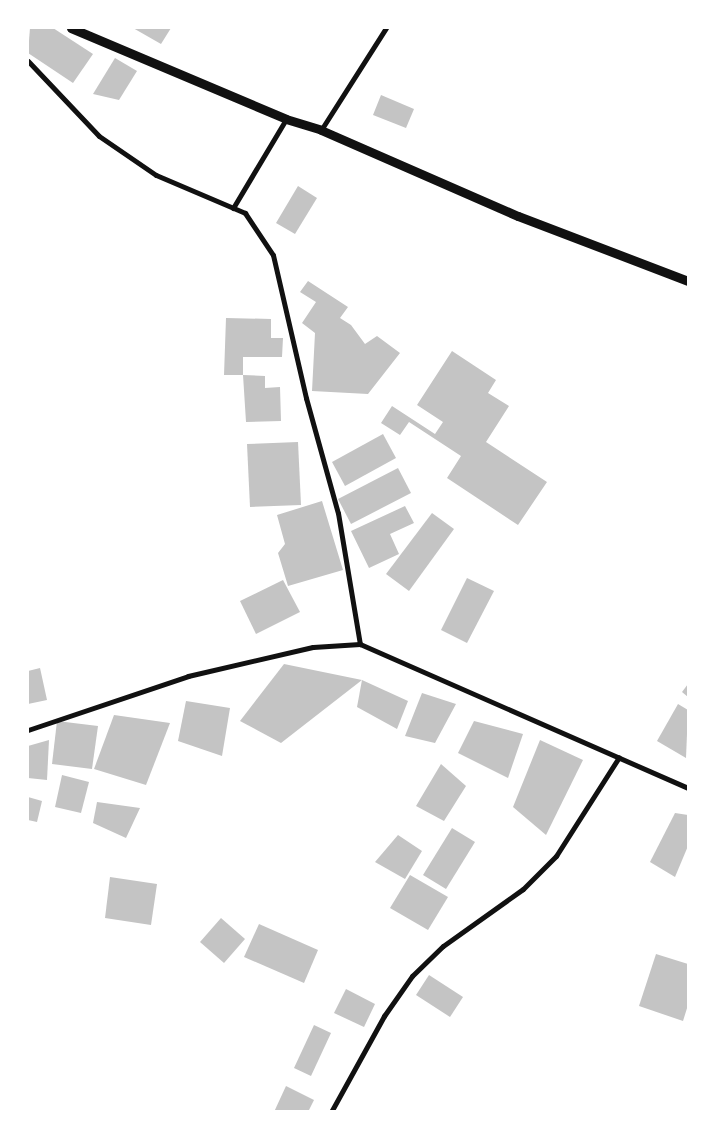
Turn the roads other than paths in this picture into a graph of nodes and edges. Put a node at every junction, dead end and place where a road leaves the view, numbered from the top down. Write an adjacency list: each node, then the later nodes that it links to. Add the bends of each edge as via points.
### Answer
1 (71, 28): 4 (street)
2 (386, 28): 5 (street)
3 (28, 61): 6 (street, via 99,136 156,175)
4 (286, 119): 5 (street); 6 (street)
5 (321, 130): 7 (street, via 518,216)
6 (233, 208): 8 (street, via 245,213 273,255 306,398 338,513)
7 (688, 281)
8 (360, 644): 9 (street, via 313,646 188,676); 10 (street)
9 (28, 730)
10 (619, 758): 11 (street); 12 (street, via 556,856 523,889 443,946 412,976 384,1016)
11 (688, 788)
12 (331, 1112)

